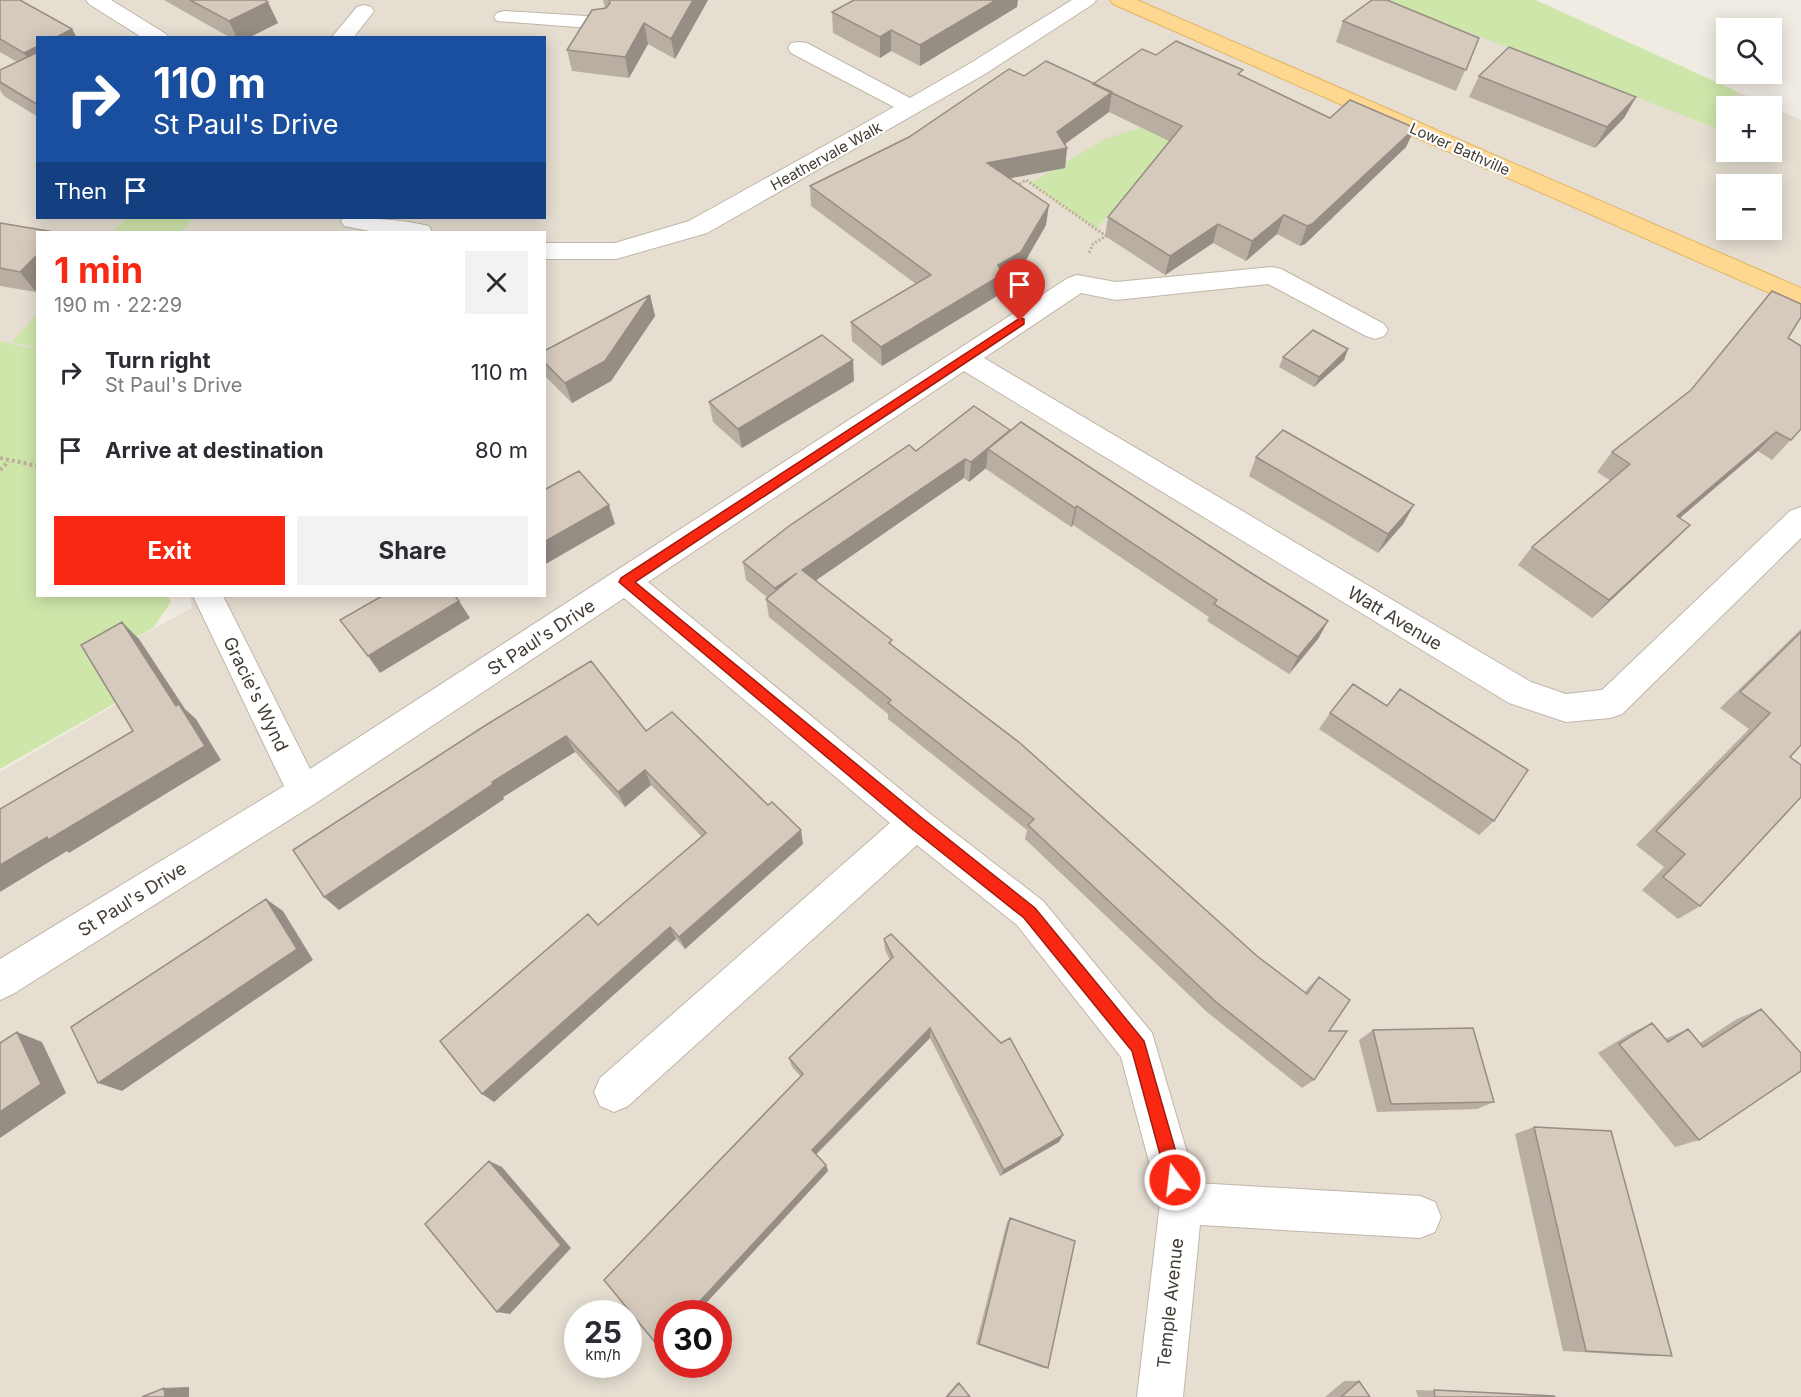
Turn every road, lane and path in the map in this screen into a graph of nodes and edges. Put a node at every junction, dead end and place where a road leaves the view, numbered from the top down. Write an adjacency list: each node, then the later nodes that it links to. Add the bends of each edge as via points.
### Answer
1 (96, 0): 7 (street)
2 (1086, 0): 10 (street, Heathervale Walk)
3 (1120, 0): 16 (main road, Lower Bathville)
4 (364, 11): 8 (street)
5 (501, 16): 6 (street)
6 (603, 23)
7 (156, 36)
8 (343, 36)
9 (800, 48): 10 (street)
10 (911, 107): 14 (street, Heathervale Walk, via 698,227 616,251)
11 (1012, 188): 15 (path, via 1026,180 1106,237 1093,244)
12 (350, 224): 13 (street)
13 (411, 231)
14 (546, 251)
15 (1077, 284): 17 (street, via 1116,291 1272,275); 18 (street, St Paul's Drive)
16 (1801, 298)
17 (1375, 330)
18 (964, 359): 23 (street, Watt Avenue, via 1521,693 1566,708 1610,704); 24 (street, St Paul's Drive)
19 (0, 458): 20 (path)
20 (9, 460): 21 (path); 22 (path)
21 (36, 466)
22 (0, 470)
23 (1801, 519)
24 (626, 582): 26 (street, St Paul's Drive); 27 (street, Temple Avenue)
25 (208, 597): 26 (street, Gracie's Wynd)
26 (304, 792): 28 (street, St Paul's Drive)
27 (916, 823): 29 (street); 30 (street, Temple Avenue, via 1030,913 1138,1047)
28 (0, 981)
29 (614, 1092)
30 (1181, 1203): 31 (street); 32 (street, Temple Avenue)
31 (1420, 1217)
32 (1160, 1397)

